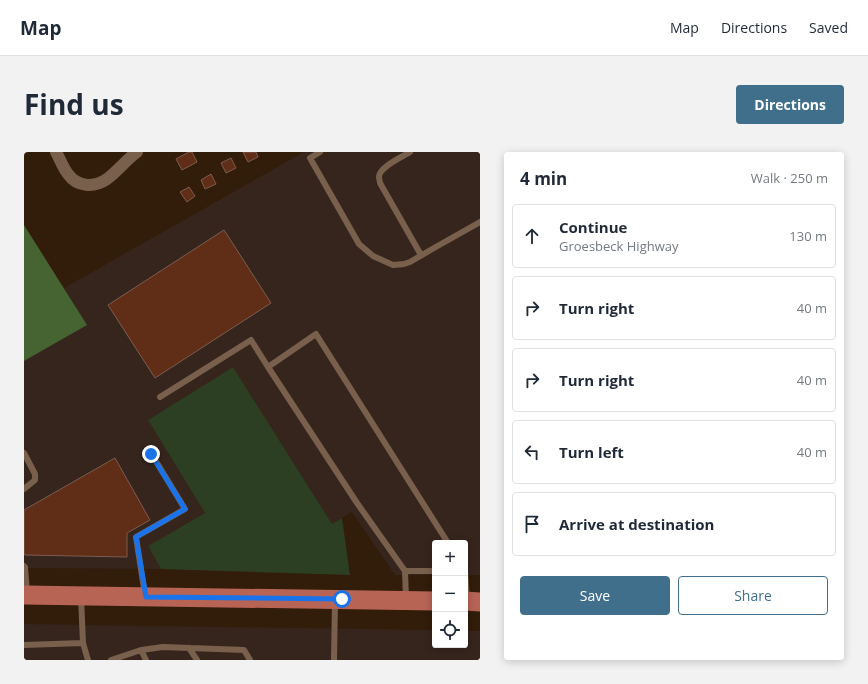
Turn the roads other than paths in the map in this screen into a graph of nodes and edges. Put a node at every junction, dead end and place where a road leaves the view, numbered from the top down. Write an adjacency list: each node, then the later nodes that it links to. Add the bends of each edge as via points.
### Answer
1 (56, 152): 2 (street, via 72,180 93,186 106,180)
2 (137, 152)
3 (320, 152): 6 (lane, via 310,158 359,244 373,256 393,265 410,262)
4 (410, 152): 6 (lane, via 384,168 378,178)
5 (480, 222): 6 (lane)
6 (421, 255)
7 (268, 368): 8 (lane, via 251,340); 12 (lane, via 316,334); 14 (lane)
8 (160, 397)
9 (24, 453): 11 (lane, via 35,474 35,480)
10 (151, 454): 19 (lane, via 185,509 136,537)
11 (24, 488)
12 (446, 540)
13 (24, 566): 17 (lane)
14 (405, 571): 15 (lane); 21 (lane)
15 (432, 571)
16 (466, 576): 23 (lane)
17 (26, 595): 18 (main road)
18 (81, 596): 19 (main road); 24 (lane)
19 (146, 597): 20 (main road)
20 (335, 599): 21 (main road); 33 (lane)
21 (406, 600): 22 (main road)
22 (432, 601)
23 (471, 601)
24 (83, 643): 25 (lane); 28 (lane)
25 (24, 645)
26 (189, 648): 27 (lane, via 163,647); 31 (lane); 32 (lane, via 244,650)
27 (141, 650): 29 (lane); 30 (lane)
28 (88, 660)
29 (111, 660)
30 (146, 660)
31 (197, 660)
32 (250, 660)
33 (334, 660)

